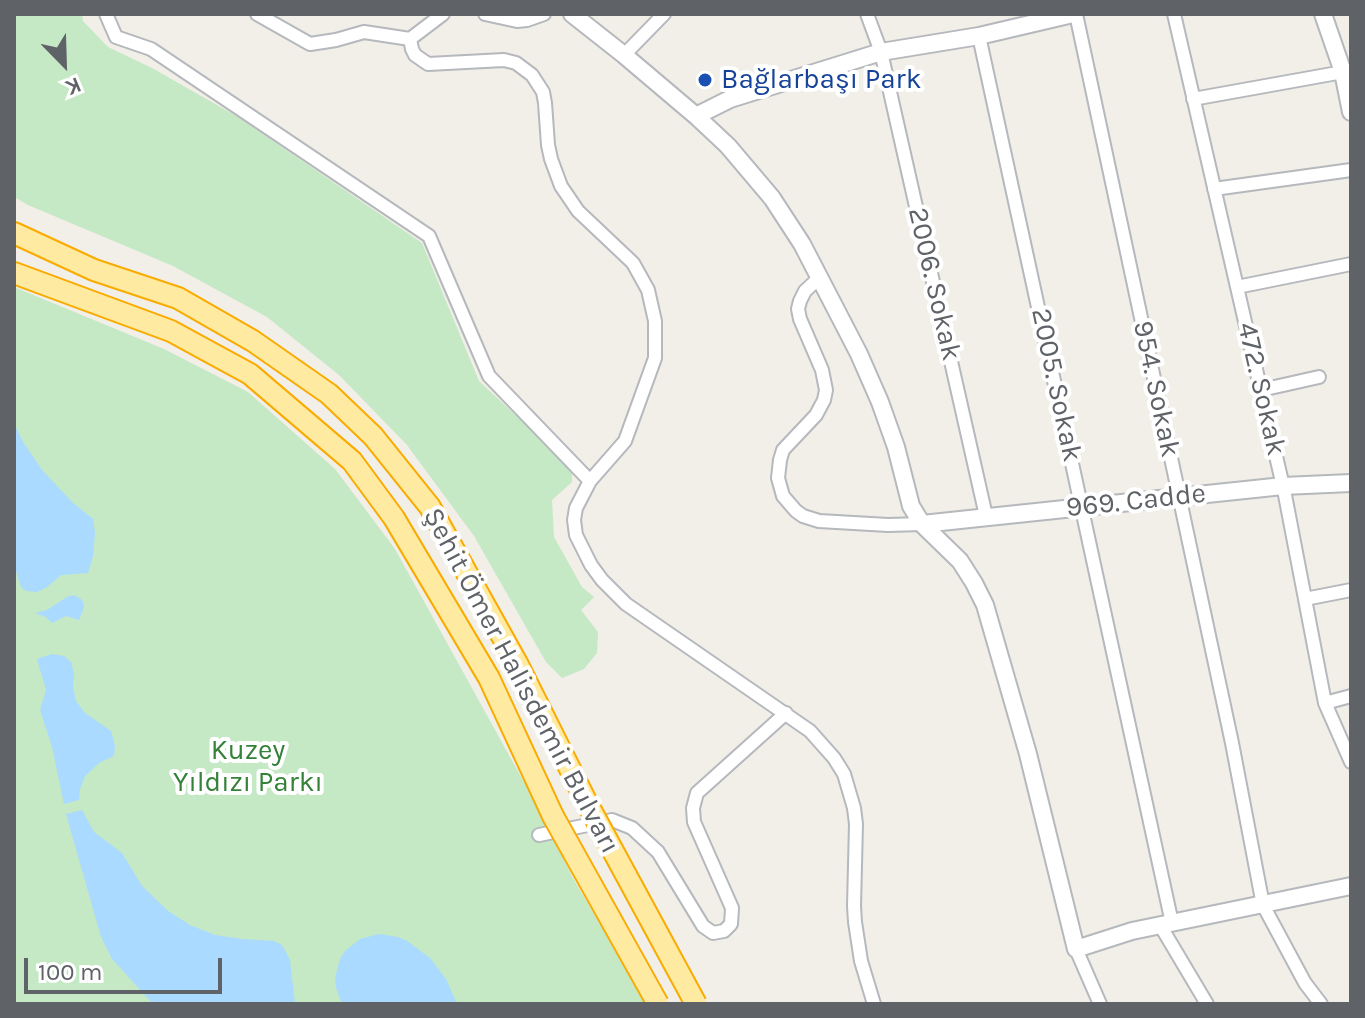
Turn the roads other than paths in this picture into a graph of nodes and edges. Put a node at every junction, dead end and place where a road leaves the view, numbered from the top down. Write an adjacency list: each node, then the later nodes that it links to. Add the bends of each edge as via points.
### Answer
1 (106, 14): 30 (street, via 116,37 151,49 429,236 489,376)
2 (257, 14): 14 (street, via 310,44 364,32)
3 (443, 14): 14 (street)
4 (485, 14): 5 (street, via 517,21)
5 (544, 14)
6 (572, 14): 16 (street)
7 (664, 14): 16 (street)
8 (867, 14): 15 (street, 2006. Sokak)
9 (1075, 14): 12 (street); 33 (street, 954. Sokak)
10 (1174, 14): 18 (street, 472. Sokak)
11 (1323, 14): 17 (street)
12 (1027, 18): 13 (street)
13 (979, 36): 15 (street); 34 (street, 2005. Sokak)
14 (410, 39): 30 (street, via 415,55 428,64 504,60 532,75 543,92 548,145 561,186 578,211 633,263 648,290 655,358 625,441)
15 (881, 52): 20 (street, via 730,99); 35 (street, 2006. Sokak)
16 (624, 55): 20 (street)
17 (1343, 72): 18 (street); 19 (street)
18 (1193, 99): 22 (street, 472. Sokak)
19 (1351, 112)
20 (696, 116): 26 (street, via 772,198)
21 (1351, 170): 22 (street)
22 (1214, 189): 27 (street, 472. Sokak)
23 (14, 233): 49 (highway, Şehit Ömer Halisdemir Bulvarı, bridge, via 94,270 178,298 329,394 373,436 430,507)
24 (1351, 264): 27 (street)
25 (14, 273): 48 (highway, Şehit Ömer Halisdemir Bulvarı, bridge, via 171,331 250,374 352,461 394,518 489,678 553,816)
26 (820, 277): 36 (street, via 875,390 911,506); 36 (street, via 805,291 798,309 826,390 816,415 783,450 778,469 783,496 796,511 819,521)
27 (1237, 287): 29 (street, 472. Sokak)
28 (1319, 377): 29 (street)
29 (1261, 390): 32 (street, 472. Sokak)
30 (590, 481): 41 (street, via 574,520 576,535 602,580 626,604)
31 (1351, 483): 32 (street, 969. Cadde)
32 (1283, 486): 33 (street, 969. Cadde); 38 (street, 472. Sokak)
33 (1180, 497): 34 (street, 969. Cadde); 45 (street, 954. Sokak)
34 (1082, 507): 35 (street, 969. Cadde); 46 (street, 2005. Sokak)
35 (986, 516): 36 (street, 969. Cadde)
36 (922, 524): 47 (street, via 960,561 985,605)
37 (1351, 590): 38 (street)
38 (1305, 599): 40 (street, 472. Sokak)
39 (1351, 696): 40 (street)
40 (1325, 703): 42 (street, 472. Sokak)
41 (786, 713): 43 (street, via 697,793 694,822 732,908 731,924 724,931 713,933 703,926 658,852 632,828 612,820); 50 (street, via 823,744 850,791 856,824 855,922)
42 (1351, 762)
43 (539, 835)
44 (1351, 886): 45 (street)
45 (1263, 905): 46 (street); 53 (street, 954. Sokak)
46 (1166, 924): 47 (street); 52 (street, 2005. Sokak)
47 (1076, 949): 51 (street)
48 (658, 1004)
49 (696, 1004)
50 (874, 1004)
51 (1100, 1004)
52 (1207, 1004)
53 (1321, 1004)

